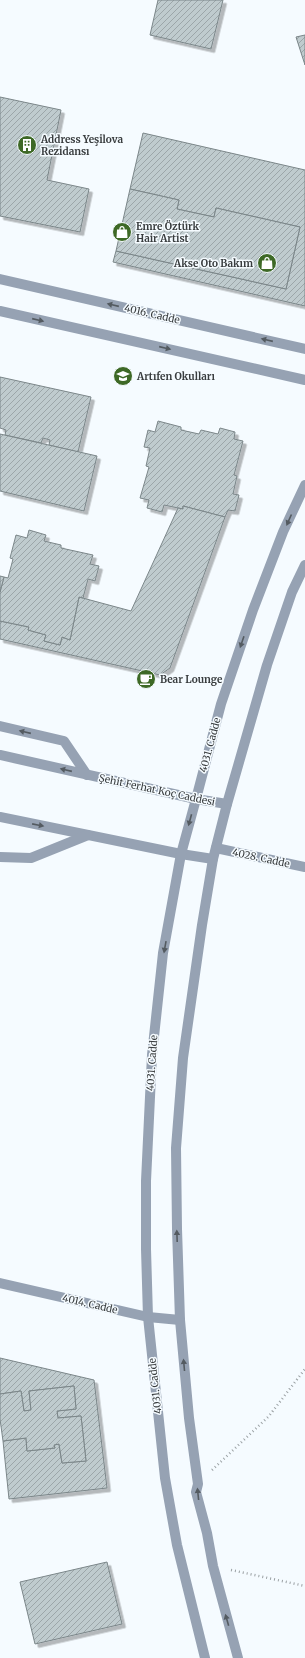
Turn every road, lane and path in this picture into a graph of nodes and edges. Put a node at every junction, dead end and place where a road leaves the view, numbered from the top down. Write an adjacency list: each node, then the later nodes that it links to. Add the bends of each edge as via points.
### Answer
1 (0, 279): 3 (street, 4016. Cadde, one-way to 1)
2 (0, 311): 4 (street, one-way to 4)
3 (305, 349)
4 (305, 380)
5 (305, 485): 10 (street, 4031. Cadde, one-way to 10, via 283,532 253,610 221,704)
6 (305, 565): 11 (street, via 292,592 267,665)
7 (0, 726): 9 (street, Şehit Ferhat Koç Caddesi, one-way to 7, via 64,741)
8 (0, 755): 9 (street, Şehit Ferhat Koç Caddesi, one-way to 8)
9 (87, 775): 10 (street, Şehit Ferhat Koç Caddesi)
10 (196, 799): 11 (street, Şehit Ferhat Koç Caddesi); 15 (street, 4031. Cadde, one-way to 15)
11 (227, 804): 14 (street)
12 (0, 817): 13 (street, one-way to 13)
13 (88, 835): 15 (street); 16 (street, via 32,858)
14 (216, 848): 17 (street); 18 (street, 4028. Cadde)
15 (181, 854): 17 (street); 20 (street, 4031. Cadde, one-way to 20, via 164,953 152,1054 146,1181)
16 (0, 857)
17 (213, 859): 21 (street, one-way to 17, via 176,1148 182,1073)
18 (305, 867)
19 (0, 1283): 20 (street, 4014. Cadde)
20 (148, 1317): 21 (street, 4014. Cadde); 26 (street, 4031. Cadde, via 165,1478 177,1545)
21 (180, 1320): 23 (street, one-way to 21)
22 (305, 1369): 23 (path, via 269,1416)
23 (198, 1484): 24 (street, one-way to 23, via 196,1492)
24 (213, 1566): 25 (path); 27 (street, one-way to 24)
25 (305, 1586)
26 (205, 1658)
27 (238, 1658)

